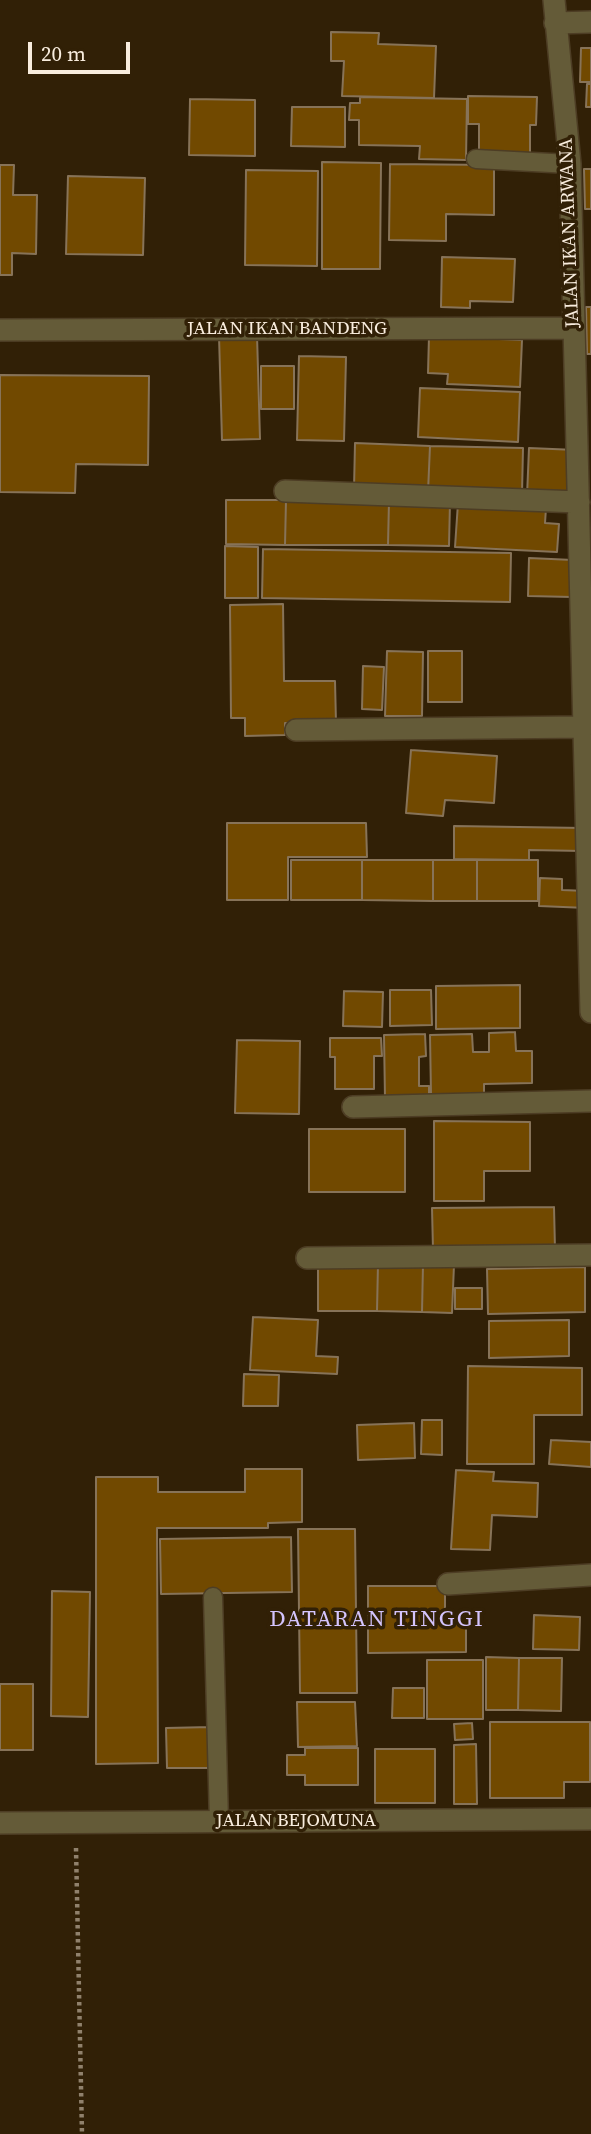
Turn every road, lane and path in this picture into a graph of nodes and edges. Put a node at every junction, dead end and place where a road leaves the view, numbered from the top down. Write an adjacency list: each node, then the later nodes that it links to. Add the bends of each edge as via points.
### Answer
1 (554, 0): 3 (street, JALAN IKAN ARWANA)
2 (591, 22): 3 (street)
3 (555, 23): 5 (street, JALAN IKAN ARWANA)
4 (476, 159): 5 (lane)
5 (581, 164): 6 (street, JALAN IKAN ARWANA)
6 (573, 328): 7 (street, JALAN IKAN BANDENG); 8 (street, JALAN IKAN ARWANA)
7 (0, 330)
8 (584, 443): 10 (street, JALAN IKAN ARWANA)
9 (285, 491): 10 (street)
10 (579, 502): 11 (street, JALAN IKAN ARWANA)
11 (586, 607): 12 (street, JALAN IKAN ARWANA)
12 (584, 727): 13 (street); 14 (street, JALAN IKAN ARWANA)
13 (296, 730)
14 (590, 947): 15 (street, JALAN IKAN ARWANA)
15 (591, 1012)
16 (591, 1101): 17 (street)
17 (353, 1108)
18 (591, 1255): 19 (street)
19 (307, 1258)
20 (591, 1575): 21 (street)
21 (448, 1584)
22 (213, 1597): 25 (lane)
23 (591, 1819): 25 (street, JALAN BEJOMUNA)
24 (75, 1822): 25 (street, JALAN BEJOMUNA); 26 (street, JALAN BEJOMUNA); 27 (path)
25 (219, 1822)
26 (0, 1823)
27 (82, 2134)

